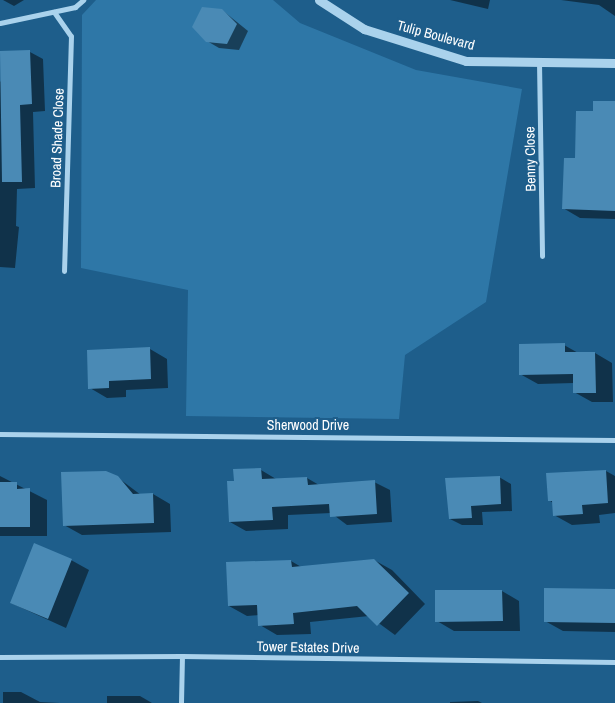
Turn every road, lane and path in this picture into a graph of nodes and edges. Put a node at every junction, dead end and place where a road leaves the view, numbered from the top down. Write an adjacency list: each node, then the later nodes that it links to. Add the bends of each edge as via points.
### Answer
1 (83, 0): 3 (street, via 75,7)
2 (319, 0): 5 (street, Tulip Boulevard, via 364,29 466,60)
3 (54, 12): 4 (street); 8 (street, Broad Shade Close, via 72,36)
4 (0, 23)
5 (539, 62): 6 (street, Tulip Boulevard); 7 (street, Benny Close)
6 (615, 63)
7 (542, 256)
8 (64, 271)
9 (0, 434): 10 (street, Sherwood Drive)
10 (615, 440)
11 (182, 656): 12 (street, Tower Estates Drive); 13 (street, Tower Estates Drive); 14 (street)
12 (0, 657)
13 (615, 662)
14 (181, 703)

